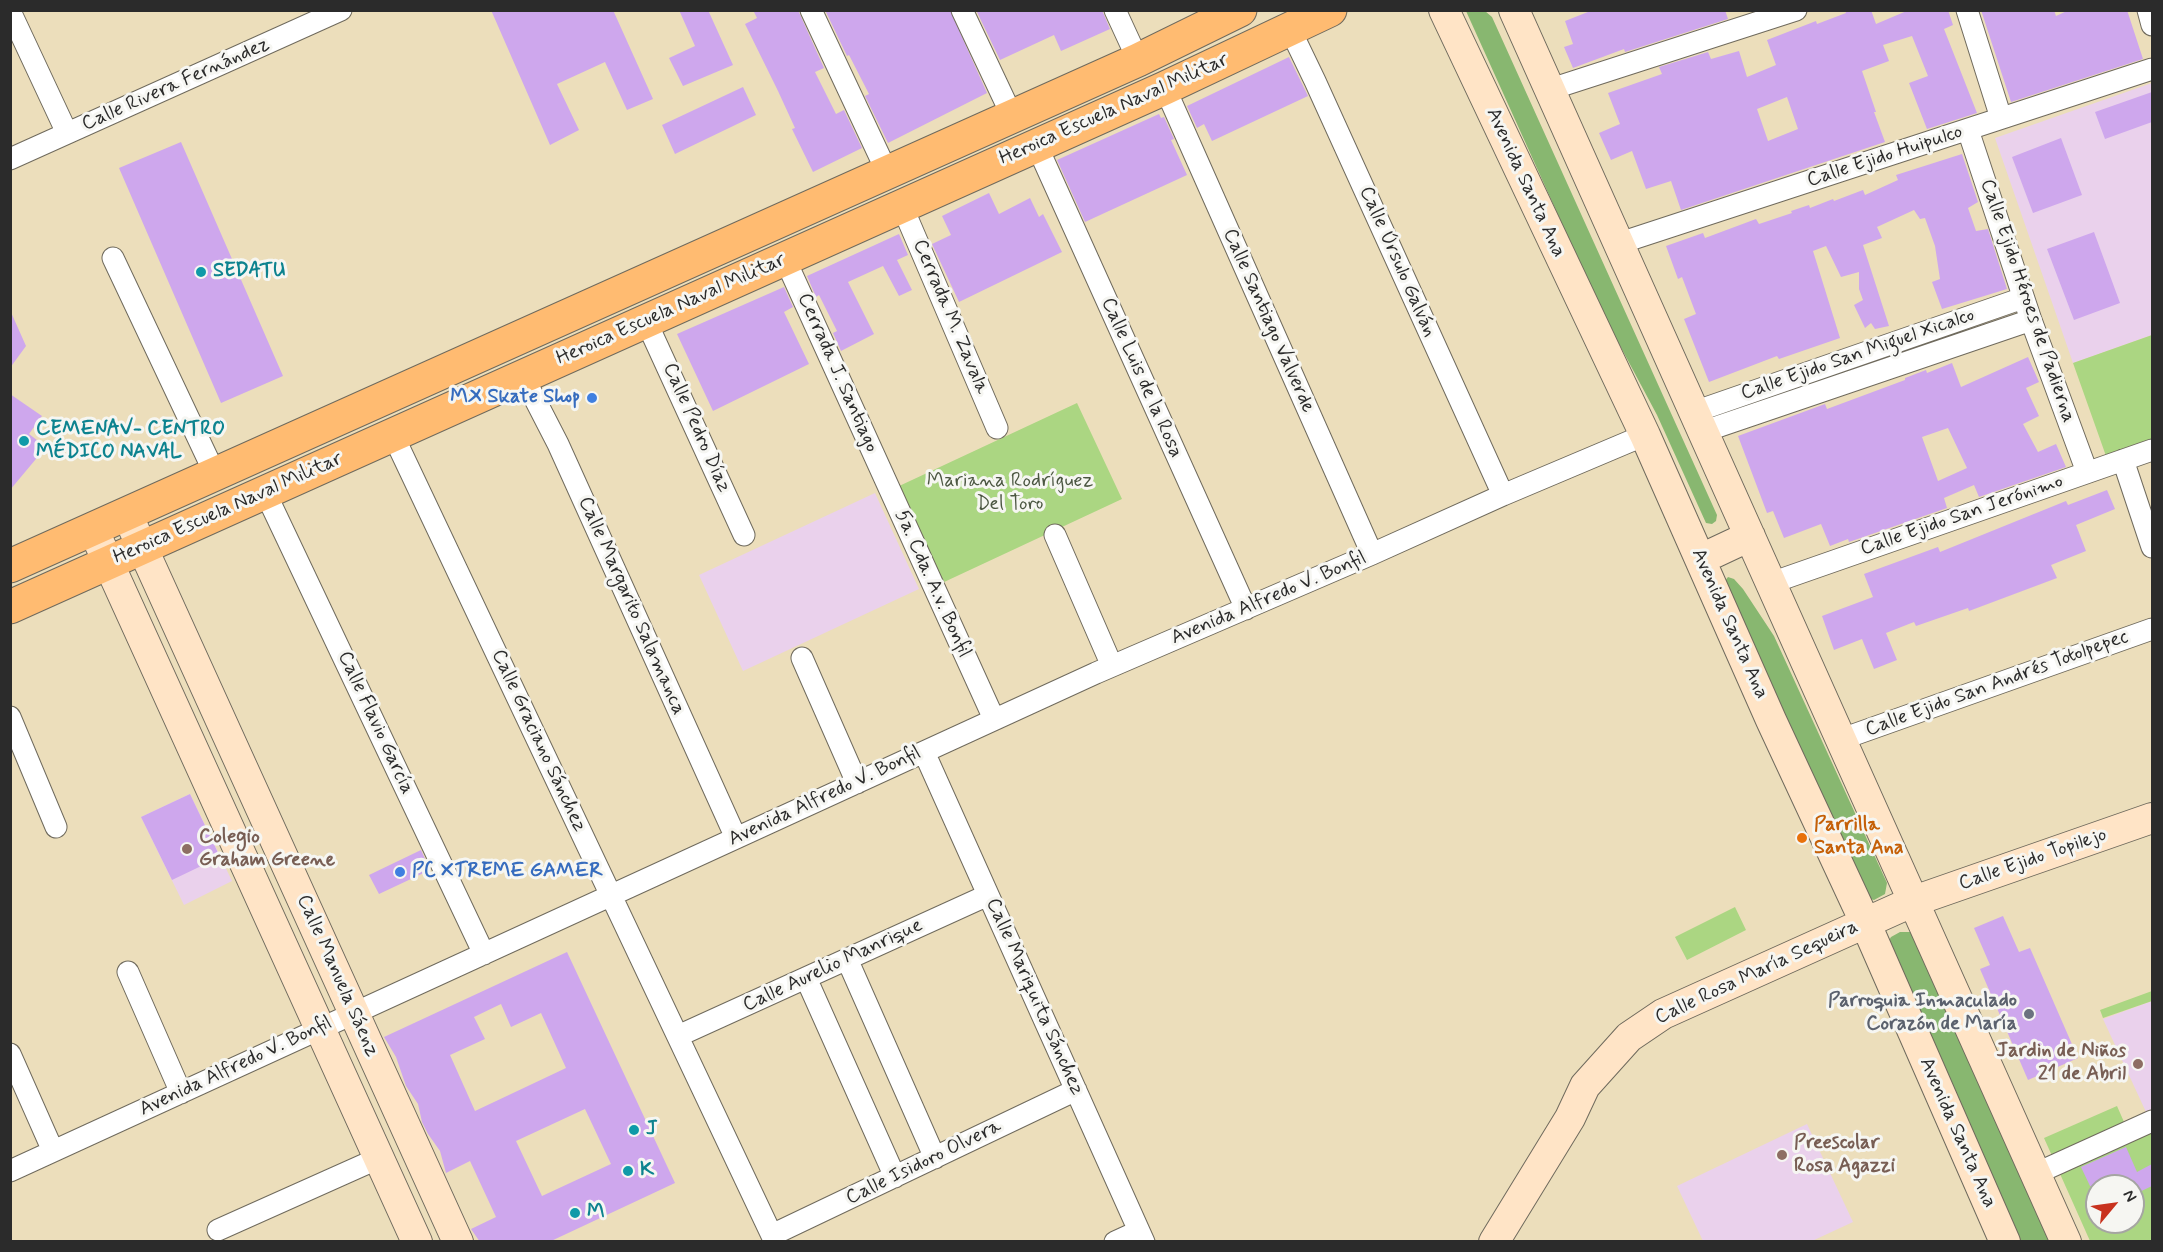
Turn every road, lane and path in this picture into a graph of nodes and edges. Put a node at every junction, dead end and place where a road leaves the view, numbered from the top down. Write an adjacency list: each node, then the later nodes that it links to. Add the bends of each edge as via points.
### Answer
1 (10, 10): 22 (street)
2 (341, 10): 22 (street, Calle Rivera Fernández)
3 (811, 10): 25 (street)
4 (962, 10): 19 (street)
5 (1115, 10): 15 (street)
6 (1240, 10): 15 (main road, Heroica Escuela Naval Militar)
7 (1330, 10): 14 (main road, Heroica Escuela Naval Militar)
8 (1444, 10): 37 (main road, Avenida Santa Ana)
9 (1514, 10): 18 (main road)
10 (1796, 10): 18 (street)
11 (1967, 10): 20 (street)
12 (2148, 10): 13 (street)
13 (2152, 25)
14 (1290, 29): 17 (main road, Heroica Escuela Naval Militar); 44 (street, Calle Úrsulo Galván)
15 (1138, 60): 19 (main road, Heroica Escuela Naval Militar)
16 (2152, 69): 20 (street, Calle Ejido Huipulco)
17 (1165, 88): 23 (main road, Heroica Escuela Naval Militar); 52 (street, Calle Santiago Valverde)
18 (1548, 90): 27 (main road)
19 (1012, 116): 25 (main road, Heroica Escuela Naval Militar)
20 (2001, 118): 21 (street, Calle Ejido Huipulco)
21 (1968, 130): 27 (street, Calle Ejido Huipulco); 30 (street, Calle Ejido Héroes de Padierna)
22 (67, 133): 24 (street, Calle Rivera Fernández)
23 (1036, 146): 26 (main road, Heroica Escuela Naval Militar); 58 (street, Calle Luis de la Rosa)
24 (10, 159)
25 (887, 172): 41 (main road, Heroica Escuela Naval Militar)
26 (902, 206): 29 (main road, Heroica Escuela Naval Militar); 35 (street, Cerrada M. Zavala)
27 (1617, 244): 34 (main road)
28 (113, 258): 41 (street)
29 (785, 259): 32 (main road, Heroica Escuela Naval Militar); 42 (street, Cerrada J. Santiago)
30 (2023, 298): 31 (street, Calle Ejido Héroes de Padierna); 34 (street, Calle Ejido San Miguel Xicalco)
31 (2031, 320): 34 (street, Calle Ejido San Miguel Xicalco); 40 (street, Calle Ejido Héroes de Padierna)
32 (646, 321): 33 (main road, Heroica Escuela Naval Militar); 47 (street, Calle Pedro Díaz)
33 (523, 376): 36 (main road, Heroica Escuela Naval Militar); 69 (street, Calle Margarito Salamanca, via 558,444)
34 (1698, 422): 49 (main road)
35 (997, 428)
36 (393, 435): 43 (main road, Heroica Escuela Naval Militar); 70 (street, Calle Graciano Sánchez)
37 (1645, 435): 44 (street, Avenida Alfredo V. Bonfil); 53 (main road, Avenida Santa Ana)
38 (2152, 450): 39 (street, Calle Ejido San Jerónimo)
39 (2123, 460): 40 (street, Calle Ejido San Jerónimo); 50 (street)
40 (2087, 472): 56 (street, Calle Ejido San Jerónimo)
41 (216, 474): 45 (main road, Heroica Escuela Naval Militar)
42 (889, 488): 63 (street, 5a. Cda. A.v. Bonfil)
43 (265, 492): 51 (main road, Heroica Escuela Naval Militar); 74 (street, Calle Flavio García)
44 (1503, 495): 52 (street, Avenida Alfredo V. Bonfil)
45 (127, 514): 46 (main road, Heroica Escuela Naval Militar); 51 (main road, Calle Manuela Sáenz)
46 (93, 529): 54 (main road, Calle Manuela Sáenz); 55 (main road, Heroica Escuela Naval Militar)
47 (744, 535)
48 (1055, 535): 61 (street)
49 (1750, 536): 53 (main road); 56 (main road)
50 (2152, 547)
51 (143, 548): 54 (main road, Heroica Escuela Naval Militar); 78 (main road, Calle Manuela Sáenz)
52 (1372, 554): 58 (street, Avenida Alfredo V. Bonfil)
53 (1701, 559): 73 (main road, Avenida Santa Ana)
54 (109, 563): 57 (main road, Heroica Escuela Naval Militar); 79 (main road, Calle Manuela Sáenz)
55 (10, 566)
56 (1771, 583): 64 (main road)
57 (10, 607)
58 (1246, 609): 61 (street, Avenida Alfredo V. Bonfil)
59 (2152, 629): 64 (street, Calle Ejido San Andrés Totolpepec)
60 (802, 658): 66 (street)
61 (1112, 666): 63 (street, Avenida Alfredo V. Bonfil)
62 (10, 717): 68 (street)
63 (994, 719): 65 (street, Avenida Alfredo V. Bonfil)
64 (1842, 739): 72 (main road)
65 (924, 752): 66 (street, Avenida Alfredo V. Bonfil); 71 (street, Calle Mariquita Sánchez)
66 (857, 783): 69 (street, Avenida Alfredo V. Bonfil)
67 (2152, 818): 72 (main road, Calle Ejido Topilejo)
68 (56, 827)
69 (736, 838): 70 (street, Avenida Alfredo V. Bonfil)
70 (611, 895): 74 (street, Avenida Alfredo V. Bonfil); 80 (street, Calle Graciano Sánchez)
71 (988, 895): 75 (street, Calle Aurelio Manrique); 82 (street, Calle Mariquita Sánchez)
72 (1914, 901): 73 (main road, Calle Rosa María Sequeira); 89 (main road)
73 (1865, 922): 97 (main road, Calle Rosa María Sequeira, via 1673,1010 1629,1037 1585,1086 1570,1118); 98 (main road, Avenida Santa Ana)
74 (484, 954): 78 (street, Avenida Alfredo V. Bonfil)
75 (847, 959): 77 (street, Calle Aurelio Manrique); 87 (street)
76 (128, 972): 83 (street)
77 (806, 978): 80 (street, Calle Aurelio Manrique); 90 (street)
78 (354, 1013): 79 (street, Avenida Alfredo V. Bonfil); 95 (main road, Calle Manuela Sáenz)
79 (320, 1029): 83 (street, Avenida Alfredo V. Bonfil); 86 (main road, Calle Manuela Sáenz)
80 (678, 1036): 93 (street, Calle Graciano Sánchez)
81 (10, 1054): 85 (street)
82 (1076, 1090): 87 (street, Calle Isidoro Olvera); 92 (street, Calle Mariquita Sánchez)
83 (181, 1093): 85 (street, Avenida Alfredo V. Bonfil)
84 (2152, 1121): 89 (street)
85 (53, 1151): 88 (street, Avenida Alfredo V. Bonfil)
86 (379, 1158): 91 (street); 94 (main road, Calle Manuela Sáenz)
87 (935, 1158): 90 (street, Calle Isidoro Olvera)
88 (10, 1171)
89 (2035, 1174): 99 (main road)
90 (895, 1177): 93 (street, Calle Isidoro Olvera)
91 (218, 1230)
92 (1142, 1236): 96 (street)
93 (774, 1239)
94 (417, 1242)
95 (458, 1242)
96 (1114, 1242)
97 (1494, 1242)
98 (2005, 1242)
99 (2066, 1242)

